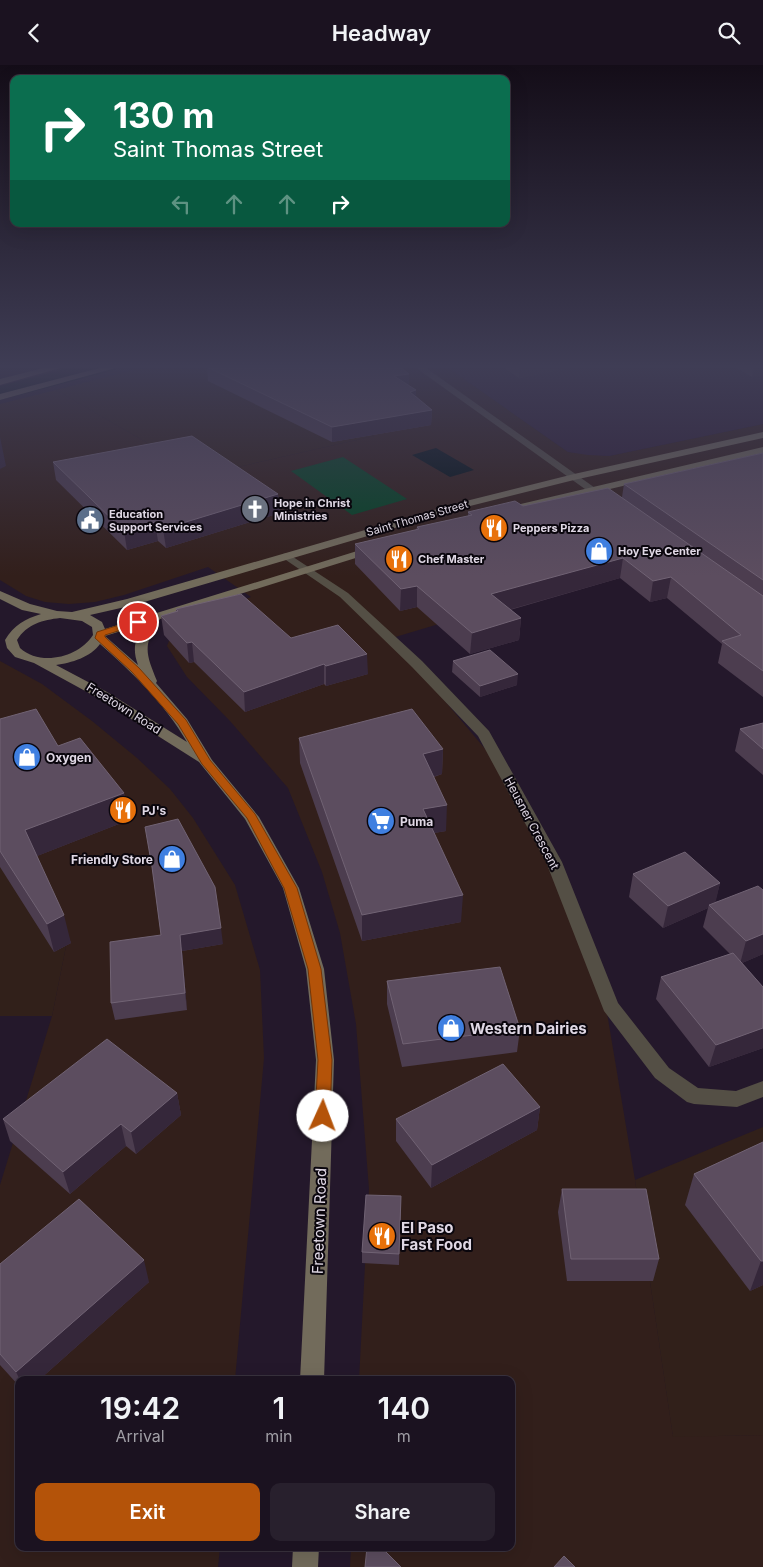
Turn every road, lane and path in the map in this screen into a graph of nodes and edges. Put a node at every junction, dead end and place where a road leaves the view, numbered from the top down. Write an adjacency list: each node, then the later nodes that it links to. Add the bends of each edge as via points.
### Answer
1 (515, 435): 4 (street)
2 (763, 435): 4 (main road, Saint Thomas Street)
3 (763, 450): 5 (main road)
4 (574, 477): 5 (street); 9 (main road, Saint Thomas Street, via 462,505)
5 (592, 489): 6 (street); 7 (main road)
6 (615, 505)
7 (500, 512)
8 (390, 545): 10 (main road, Saint Thomas Street)
9 (287, 556): 10 (street, Heusner Crescent); 13 (main road, Saint Thomas Street)
10 (307, 569): 14 (main road, Saint Thomas Street); 21 (street, Heusner Crescent, via 363,612 484,734 554,862 610,1006 662,1073 694,1096 737,1099)
11 (0, 595): 12 (main road, via 26,607)
12 (60, 614): 13 (main road); 17 (main road, via 28,623)
13 (74, 615): 16 (main road, Freetown Road, via 96,623)
14 (156, 616): 16 (main road, Saint Thomas Street); 19 (main road, via 144,633 139,651)
15 (0, 629): 17 (main road)
16 (100, 636): 18 (main road, via 95,645 85,652 56,661); 19 (main road, Freetown Road)
17 (11, 640): 18 (main road, Freetown Road, via 18,653)
18 (39, 661): 20 (main road, Freetown Road, via 120,703)
19 (155, 690): 20 (main road, Freetown Road, via 182,722)
20 (206, 762): 22 (main road, Freetown Road, via 251,817 290,888 315,969 325,1060)
21 (763, 1089)
22 (312, 1376)
23 (306, 1551): 24 (main road)
24 (305, 1567)

